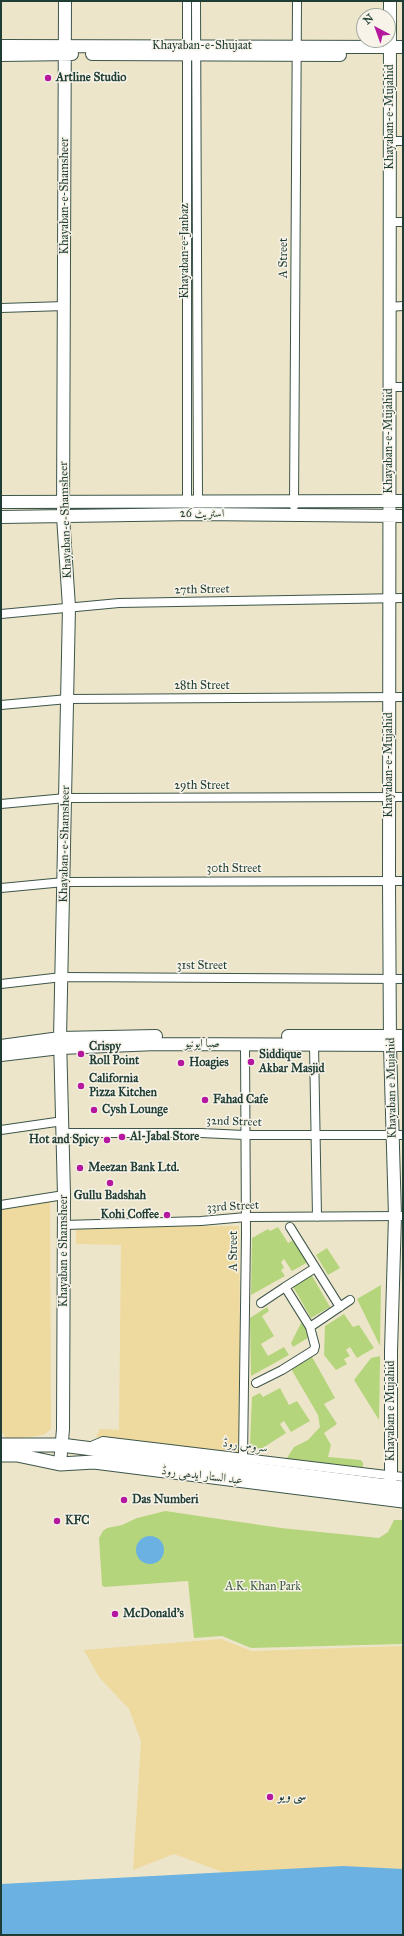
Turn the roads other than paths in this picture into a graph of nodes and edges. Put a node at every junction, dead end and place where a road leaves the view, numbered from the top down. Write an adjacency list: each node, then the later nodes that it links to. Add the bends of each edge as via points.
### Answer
1 (65, 1): 8 (main road, Khayaban-e-Shamsheer)
2 (187, 1): 9 (street, Khayaban-e-Janbaz)
3 (196, 1): 9 (street, Khayaban-e-Janbaz)
4 (298, 1): 10 (street, A Street)
5 (390, 1): 11 (main road, Khayaban-e-Mujahid)
6 (1, 46): 8 (main road, Khayaban-e-Shujaat)
7 (403, 48): 11 (main road, Khayaban-e-Shujaat)
8 (65, 50): 9 (main road, Khayaban-e-Shujaat); 12 (main road, Khayaban-e-Shujaat); 18 (main road, Khayaban-e-Shamsheer)
9 (191, 50): 10 (main road, Khayaban-e-Shujaat); 28 (street, Khayaban-e-Janbaz)
10 (298, 51): 11 (main road, Khayaban-e-Shujaat); 29 (street, A Street)
11 (390, 52): 13 (main road, Khayaban-e-Shujaat); 14 (main road, Khayaban-e-Mujahid)
12 (1, 54)
13 (403, 56)
14 (390, 141): 15 (street); 16 (main road, Khayaban-e-Mujahid)
15 (403, 141)
16 (390, 222): 17 (street); 20 (main road, Khayaban-e-Mujahid)
17 (403, 222)
18 (65, 306): 21 (street); 24 (main road, Khayaban-e-Shamsheer)
19 (403, 306): 20 (street)
20 (389, 307): 22 (main road, Khayaban-e-Mujahid)
21 (1, 308)
22 (389, 387): 23 (street); 25 (main road, Khayaban-e-Mujahid)
23 (403, 387)
24 (64, 501): 27 (main road, اسٹریٹ 26); 28 (main road, اسٹریٹ 26); 31 (main road, Khayaban-e-Shamsheer)
25 (389, 501): 26 (main road, اسٹریٹ 26); 29 (main road, اسٹریٹ 26); 32 (main road, Khayaban-e-Mujahid)
26 (403, 501)
27 (1, 502)
28 (193, 502): 29 (main road, اسٹریٹ 26)
29 (294, 502): 30 (street, A Street)
30 (294, 515): 31 (main road, اسٹریٹ 26); 32 (main road, اسٹریٹ 26)
31 (63, 516): 34 (main road, اسٹریٹ 26); 37 (main road, Khayaban-e-Shamsheer)
32 (389, 516): 33 (main road, اسٹریٹ 26); 35 (main road, Khayaban-e-Mujahid)
33 (403, 516)
34 (1, 517)
35 (389, 598): 36 (street, 27th Street); 37 (street, 27th Street, via 119,603); 39 (main road, Khayaban-e-Mujahid)
36 (403, 598)
37 (69, 607): 38 (street, 27th Street); 41 (main road, Khayaban-e-Shamsheer)
38 (1, 614)
39 (389, 697): 40 (street, 28th Street); 41 (street, 28th Street); 43 (main road, Khayaban-e-Mujahid)
40 (403, 697)
41 (68, 699): 42 (street, 28th Street); 44 (main road, Khayaban-e-Shamsheer)
42 (1, 705)
43 (389, 797): 44 (street, 29th Street); 45 (street, 29th Street); 47 (main road, Khayaban-e-Mujahid)
44 (66, 798): 46 (street, 29th Street); 49 (main road, Khayaban-e-Shamsheer)
45 (403, 798)
46 (1, 804)
47 (389, 881): 48 (street, 30th Street); 49 (street, 30th Street); 52 (main road, Khayaban e Mujahid)
48 (403, 881)
49 (64, 882): 50 (street, 30th Street); 51 (main road, Khayaban-e-Shamsheer)
50 (1, 888)
51 (62, 977): 52 (street, 31st Street); 54 (street, 31st Street); 57 (main road, Khayaban-e-Shamsheer)
52 (391, 979): 53 (street, 31st Street); 56 (main road, Khayaban e Mujahid)
53 (403, 979)
54 (1, 984)
55 (403, 1036): 56 (main road, صبا ایونیو)
56 (390, 1040): 57 (main road, صبا ایونیو); 59 (main road, صبا ایونیو); 60 (main road, صبا ایونیو); 66 (main road, Khayaban e Mujahid)
57 (60, 1043): 58 (main road, صبا ایونیو); 61 (main road, صبا ایونیو); 62 (main road, صبا ایونیو); 63 (main road, Khayaban e Shamsheer)
58 (245, 1044): 59 (main road, صبا ایونیو); 67 (street, A Street)
59 (314, 1044): 68 (street)
60 (403, 1045)
61 (1, 1046)
62 (1, 1055)
63 (63, 1121): 64 (street); 65 (main road, Khayaban e Shamsheer)
64 (1, 1130)
65 (64, 1133): 67 (street, 32nd Street); 69 (main road, Khayaban e Shamsheer)
66 (398, 1134): 68 (street, 32nd Street); 72 (main road, Khayaban e Mujahid)
67 (244, 1135): 68 (street, 32nd Street); 73 (street, A Street)
68 (315, 1135): 71 (street)
69 (64, 1196): 70 (street); 74 (main road, Khayaban e Shamsheer)
70 (1, 1205)
71 (316, 1216): 72 (street, 33rd Street); 73 (street, 33rd Street)
72 (399, 1216): 91 (main road, Khayaban e Mujahid, via 391,1351)
73 (246, 1217): 74 (street, 33rd Street); 87 (street, A Street)
74 (64, 1225): 84 (main road, Khayaban e Shamsheer)
75 (290, 1227): 76 (street)
76 (315, 1268): 77 (street); 80 (street)
77 (285, 1287): 79 (street); 81 (street)
78 (350, 1300): 80 (street)
79 (261, 1303)
80 (340, 1307): 81 (street)
81 (310, 1327): 82 (street, via 314,1350)
82 (256, 1383)
83 (1, 1445): 84 (main road, عبد الستار ایدھی روڈ)
84 (61, 1445): 85 (main road, عبد الستار ایدھی روڈ); 89 (main road, Khayaban e Shamsheer)
85 (86, 1448): 87 (street, سروس روڈ, via 103,1441); 88 (main road); 91 (main road, عبد الستار ایدھی روڈ)
86 (1, 1456): 89 (main road, عبد الستار ایدھی روڈ, via 17,1455)
87 (243, 1458): 91 (street, سروس روڈ)
88 (84, 1463): 89 (main road, عبد الستار ایدھی روڈ); 93 (main road, عبد الستار ایدھی روڈ, via 94,1462)
89 (60, 1464)
90 (403, 1477): 91 (street, سروس روڈ)
91 (390, 1481): 92 (main road, عبد الستار ایدھی روڈ); 93 (main road, Khayaban e Mujahid)
92 (403, 1488)
93 (388, 1499): 94 (main road, عبد الستار ایدھی روڈ)
94 (403, 1501)

